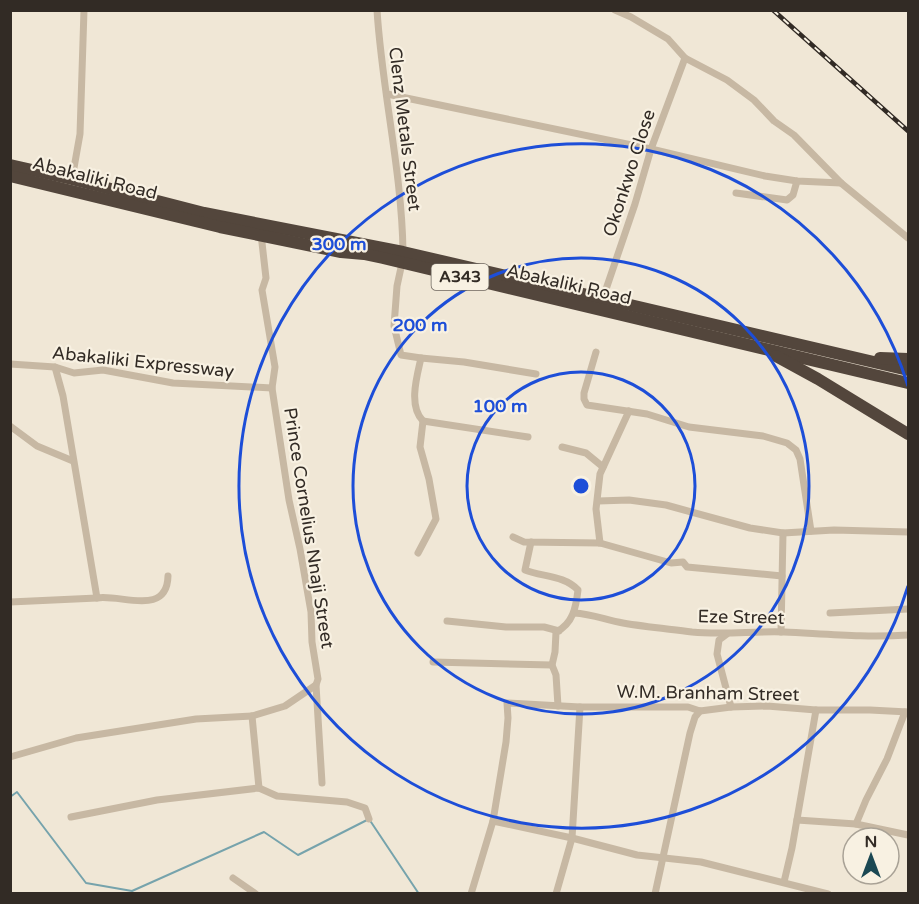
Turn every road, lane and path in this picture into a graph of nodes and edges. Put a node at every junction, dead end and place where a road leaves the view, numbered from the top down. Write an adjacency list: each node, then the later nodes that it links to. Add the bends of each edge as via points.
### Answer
1 (84, 10): 9 (street, via 80,134)
2 (376, 10): 5 (street, Clenz Metals Street)
3 (615, 10): 4 (street, via 668,39)
4 (685, 58): 6 (street, Okonkwo Close); 11 (street, via 727,80 754,100)
5 (387, 94): 6 (street); 15 (street, Clenz Metals Street)
6 (651, 149): 10 (street); 16 (street, Okonkwo Close)
7 (10, 165): 9 (highway, Abakaliki Road / A343)
8 (10, 176): 13 (highway, Abakaliki Road / A343)
9 (72, 178): 15 (highway, Abakaliki Road / A343, via 204,213)
10 (797, 181): 11 (street); 12 (street, via 787,200)
11 (841, 183): 14 (street)
12 (736, 193)
13 (261, 234): 15 (highway, Abakaliki Road / A343, via 341,252); 27 (street, Prince Cornelius Nnaji Street, via 266,278 262,290 275,367)
14 (909, 238)
15 (402, 257): 16 (highway, Abakaliki Road / A343); 17 (highway, Abakaliki Road / A343); 20 (street, Clenz Metals Street, via 394,326 400,355)
16 (603, 298): 19 (highway, Abakaliki Road / A343)
17 (765, 349): 26 (highway, Abakaliki Road / A343); 31 (highway)
18 (596, 352): 28 (street, via 584,399 587,405)
19 (846, 356): 21 (highway); 24 (highway, Abakaliki Road / A343)
20 (421, 357): 25 (street); 29 (street, via 415,406)
21 (909, 359)
22 (10, 364): 23 (street, Abakaliki Expressway)
23 (55, 367): 27 (street, Abakaliki Expressway, via 74,372 103,370 173,383); 34 (street)
24 (909, 370)
25 (536, 374)
26 (909, 383)
27 (272, 388): 58 (street, Prince Cornelius Nnaji Street, via 311,612)
28 (629, 411): 35 (street); 37 (street, via 689,427 763,436 787,443 800,459)
29 (423, 421): 32 (street); 43 (street, via 420,447 436,519)
30 (10, 426): 34 (street, via 37,446)
31 (909, 434)
32 (528, 437)
33 (562, 447): 35 (street, via 586,453)
34 (73, 461): 46 (street)
35 (603, 467): 36 (street)
36 (598, 501): 39 (street, via 666,504 750,528); 42 (street)
37 (811, 531): 38 (street); 39 (street)
38 (909, 532)
39 (783, 533): 45 (street)
40 (513, 537): 41 (street)
41 (531, 542): 42 (street); 49 (street, via 525,570 574,586 578,590)
42 (600, 543): 45 (street, via 671,563 683,562 687,567)
43 (418, 553)
44 (168, 576): 46 (street, via 168,585 156,598)
45 (782, 576): 53 (street)
46 (97, 598): 47 (street)
47 (10, 602)
48 (909, 609): 50 (street)
49 (574, 613): 52 (street); 54 (street, Eze Street, via 630,624)
50 (830, 613)
51 (447, 621): 52 (street)
52 (559, 631): 57 (street)
53 (781, 632): 54 (street, Eze Street); 55 (street, Eze Street)
54 (728, 634): 61 (street, via 719,640 717,654)
55 (909, 635)
56 (433, 662): 57 (street)
57 (552, 665): 59 (street)
58 (316, 686): 65 (street, via 285,706); 67 (street, Prince Cornelius Nnaji Street)
59 (558, 706): 60 (street, W.M. Branham Street); 72 (street, W.M. Branham Street, via 507,703 506,742)
60 (580, 707): 63 (street, W.M. Branham Street, via 688,707); 75 (street)
61 (731, 707): 62 (street, W.M. Branham Street); 63 (street, W.M. Branham Street)
62 (816, 710): 64 (street, W.M. Branham Street); 71 (street)
63 (700, 711): 76 (street, via 690,733)
64 (907, 712): 73 (street)
65 (252, 716): 66 (street, via 196,719 76,738); 68 (street)
66 (10, 758)
67 (322, 783)
68 (259, 788): 69 (street, via 157,800); 70 (street, via 277,796 347,802 365,808)
69 (71, 817)
70 (369, 819)
71 (797, 820): 73 (street); 78 (street)
72 (493, 821): 75 (street); 80 (street)
73 (856, 824): 74 (street)
74 (909, 835)
75 (572, 838): 76 (street); 81 (street)
76 (664, 858): 78 (street, via 701,862); 82 (street)
77 (233, 878): 79 (street)
78 (784, 882): 83 (street)
79 (256, 894)
80 (471, 894)
81 (556, 894)
82 (656, 894)
83 (828, 894)

